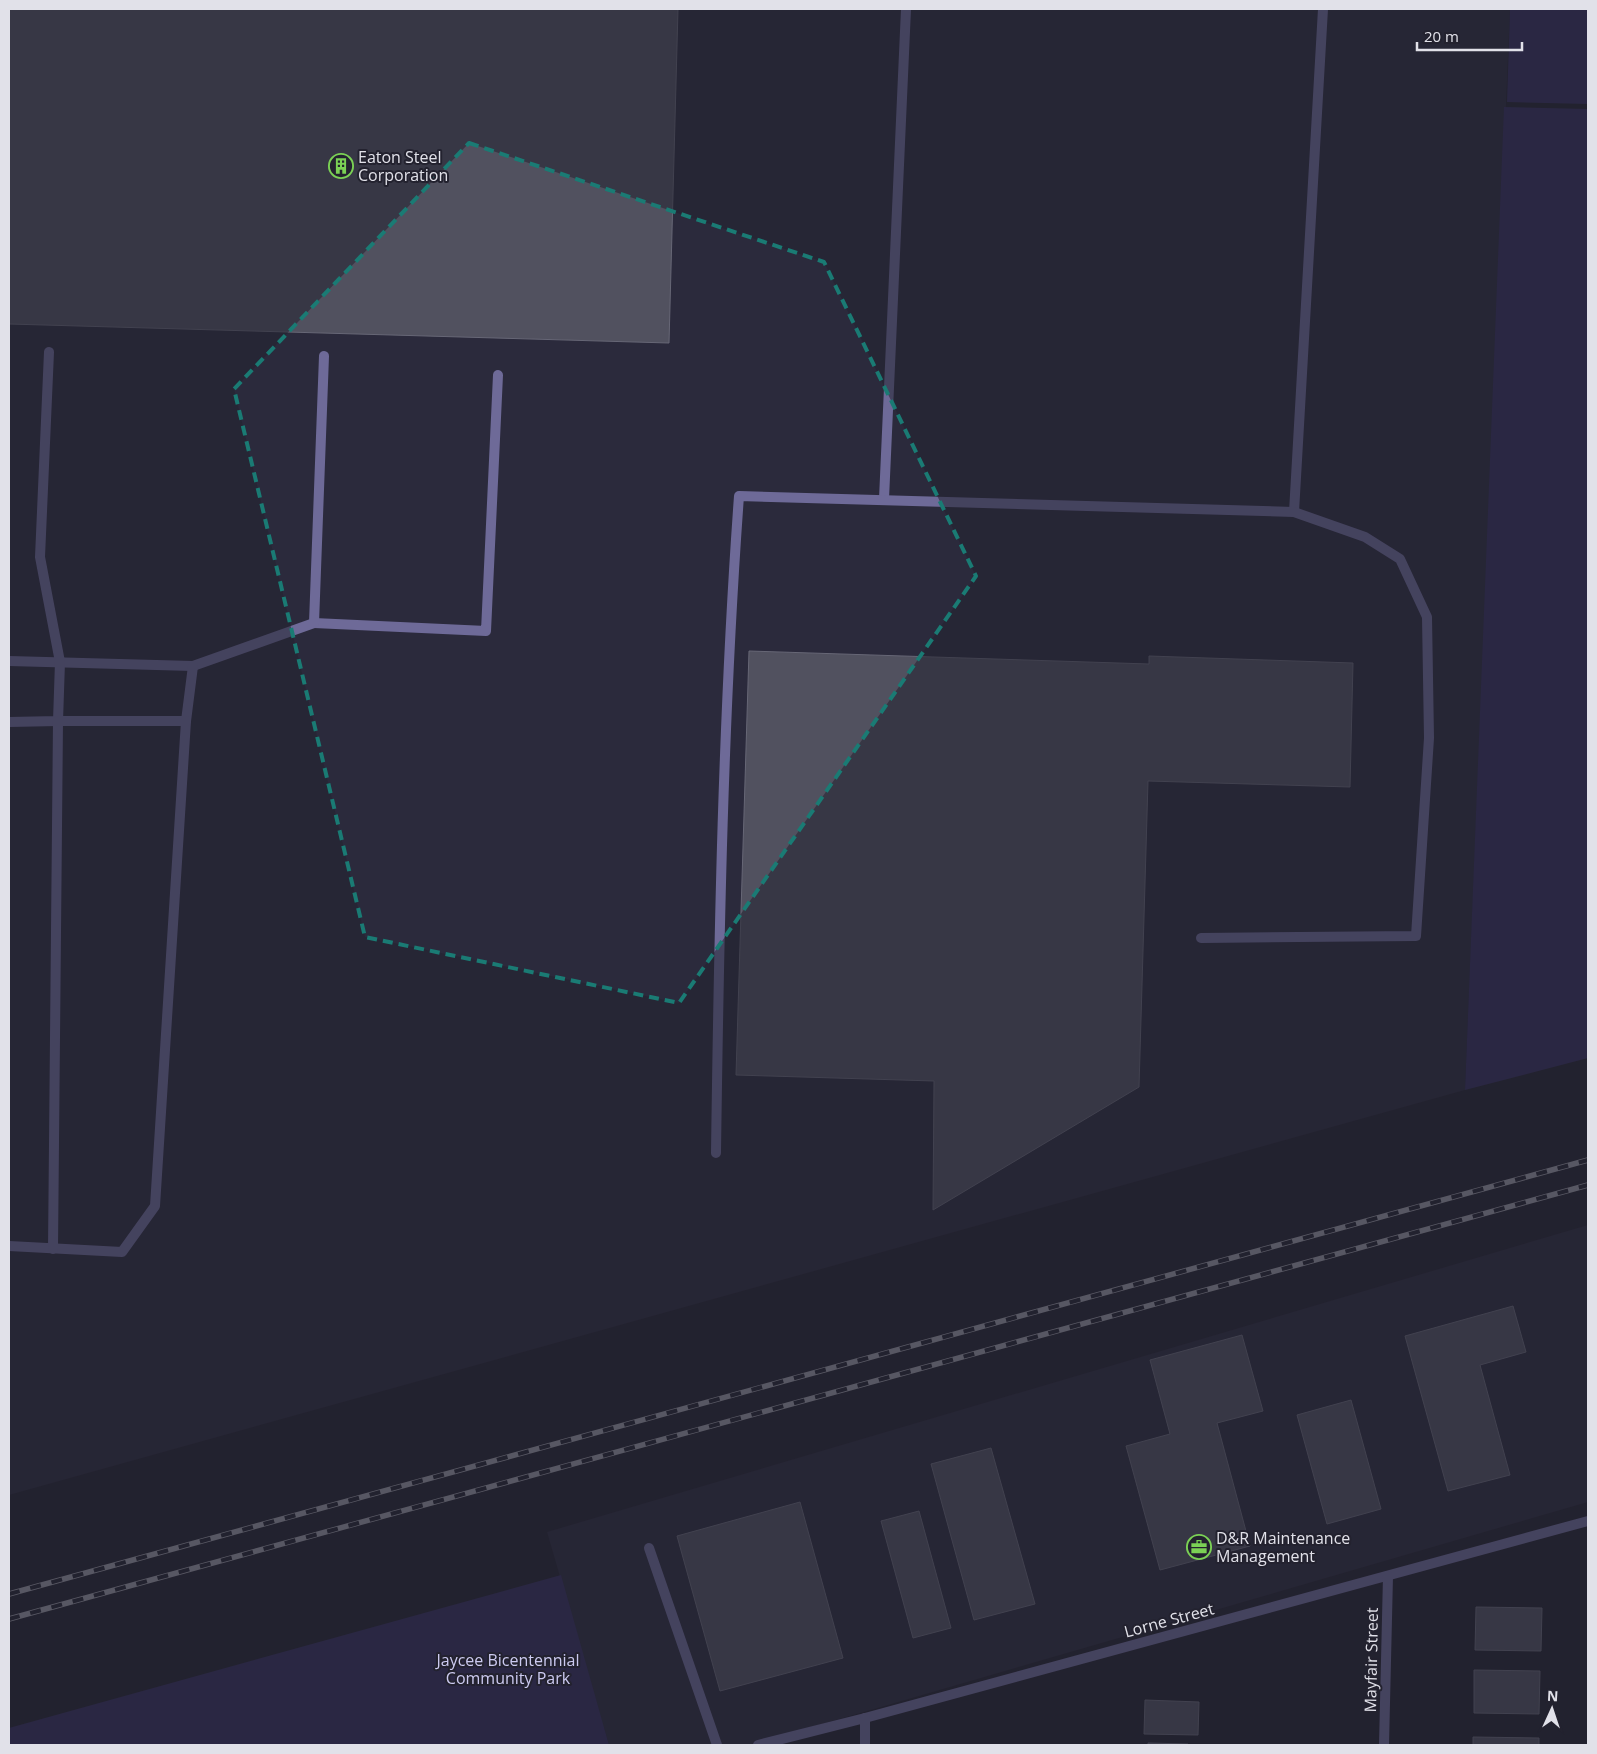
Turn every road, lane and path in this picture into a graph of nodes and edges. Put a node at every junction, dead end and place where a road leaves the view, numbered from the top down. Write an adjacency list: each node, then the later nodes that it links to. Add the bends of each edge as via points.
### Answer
1 (906, 9): 6 (street)
2 (1323, 9): 7 (street)
3 (49, 352): 10 (street, via 40,557)
4 (324, 356): 8 (street)
5 (498, 375): 8 (street, via 486,631)
6 (884, 499): 7 (street); 16 (street, via 739,496 732,590 720,919)
7 (1294, 512): 15 (street, via 1365,537 1400,559 1427,617 1429,738 1416,936)
8 (314, 623): 11 (street)
9 (9, 661): 10 (street)
10 (60, 662): 11 (street); 12 (street)
11 (193, 666): 13 (street)
12 (58, 721): 13 (street); 14 (street); 18 (street)
13 (186, 721): 18 (street, via 155,1206 122,1252)
14 (9, 722)
15 (1202, 938)
16 (716, 1153)
17 (9, 1246): 18 (street)
18 (53, 1248)
19 (1588, 1521): 21 (street, Lorne Street)
20 (649, 1548): 23 (street)
21 (1388, 1576): 22 (street, Lorne Street); 26 (street, Mayfair Street)
22 (866, 1718): 24 (street, Lorne Street); 25 (street)
23 (717, 1745)
24 (758, 1745)
25 (865, 1745)
26 (1384, 1745)

